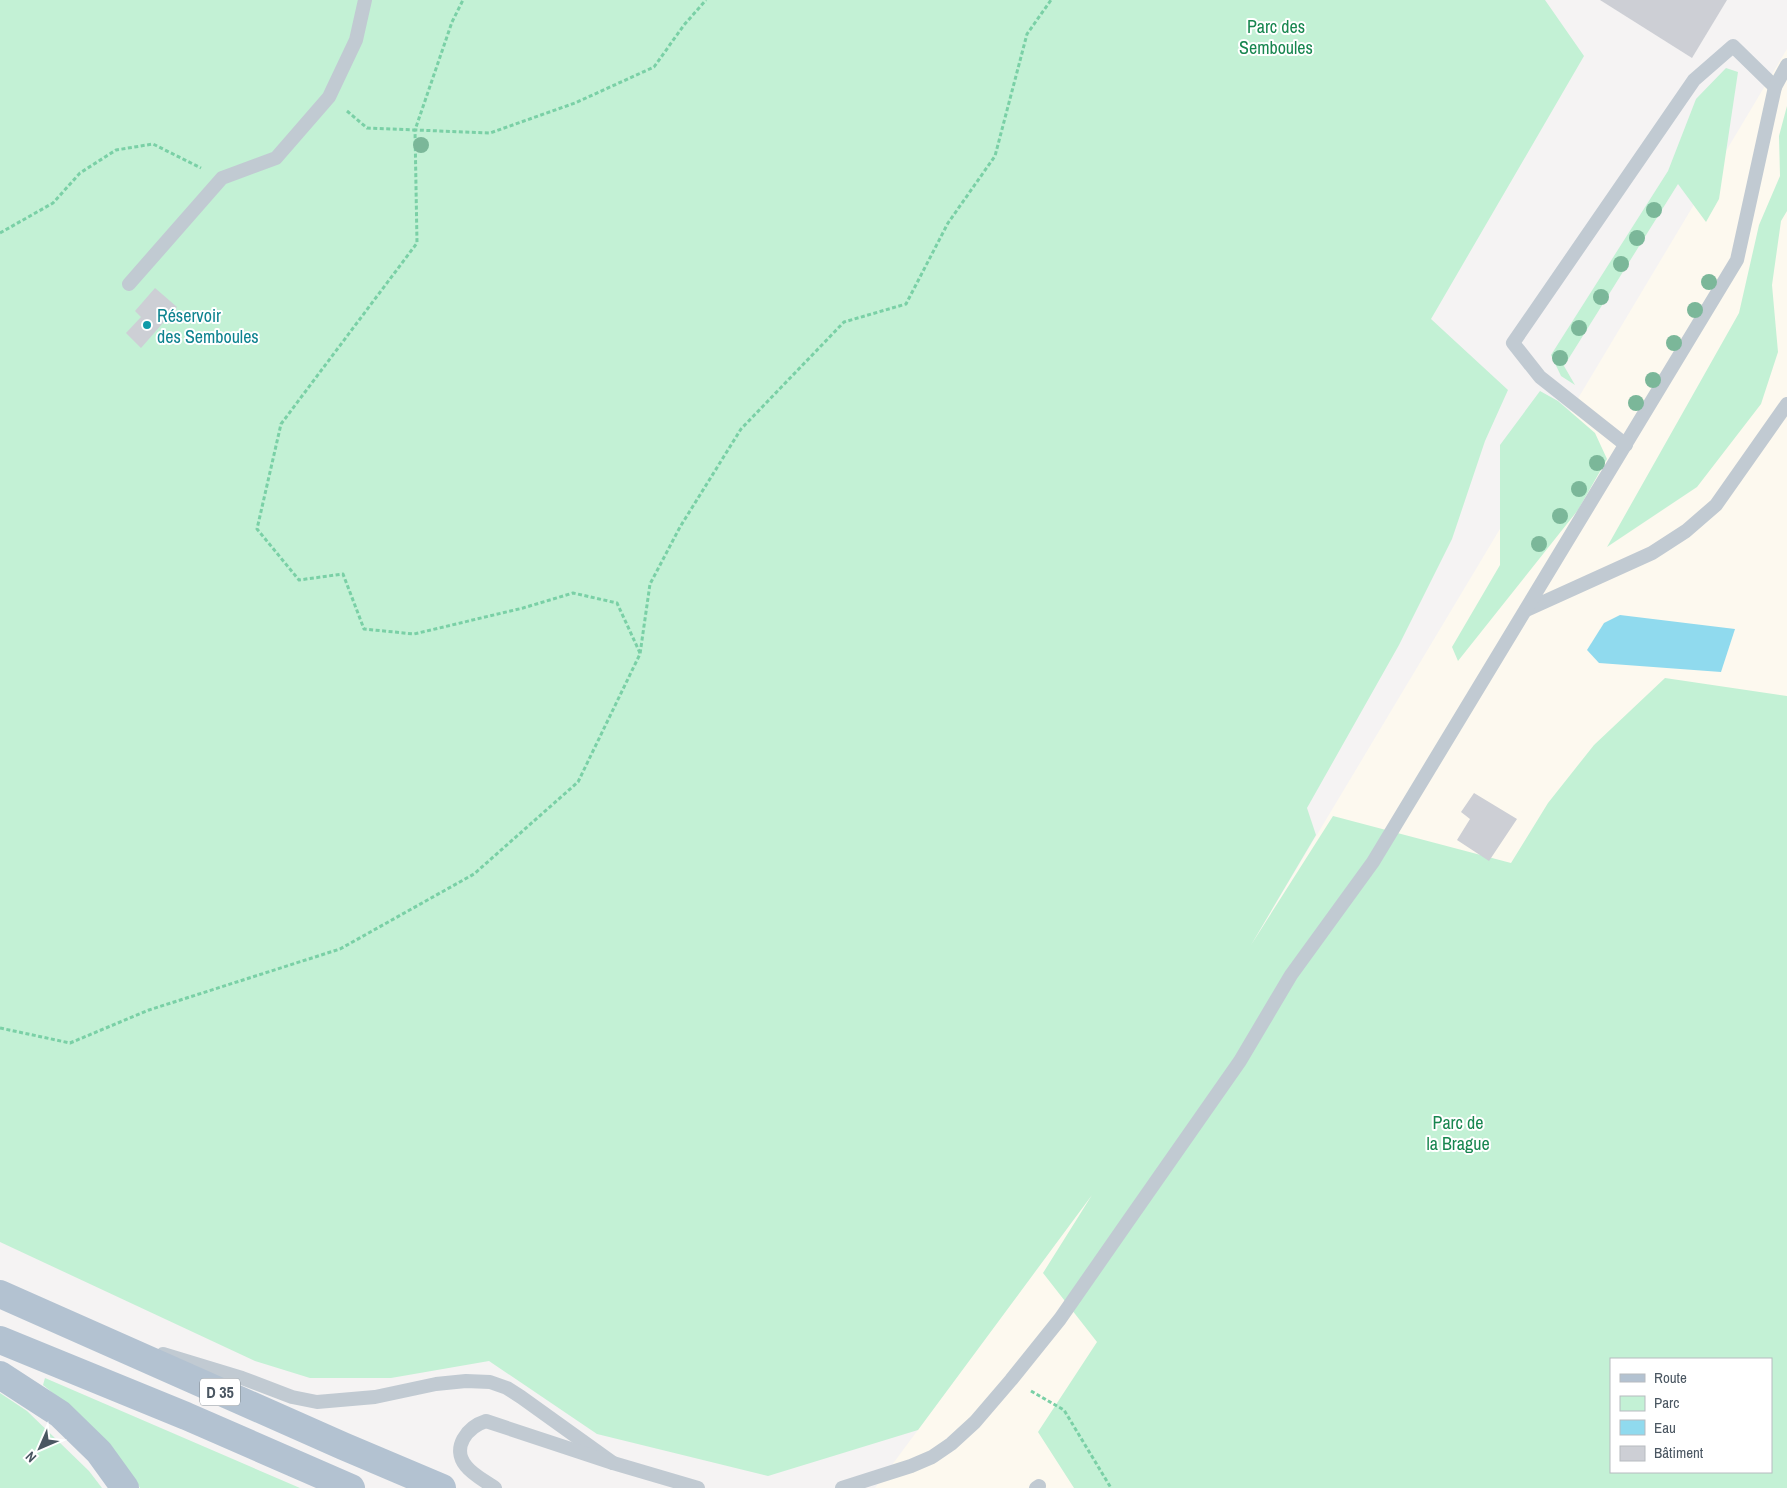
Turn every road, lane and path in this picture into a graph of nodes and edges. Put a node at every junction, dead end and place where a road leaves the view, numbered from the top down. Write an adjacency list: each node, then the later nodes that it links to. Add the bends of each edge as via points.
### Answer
1 (365, 0): 7 (lane, via 356,40)
2 (463, 0): 8 (path, via 452,22)
3 (706, 0): 8 (path, via 654,67 575,103 490,134)
4 (1050, 0): 15 (path, via 1027,34 995,156 948,223 906,304 844,322 741,429 680,527 650,584)
5 (1787, 65): 6 (lane)
6 (1775, 87): 13 (lane, via 1738,260); 13 (lane, via 1733,46 1694,80 1513,342 1540,377)
7 (329, 96): 8 (path, via 367,128); 9 (lane, via 276,158)
8 (415, 130): 15 (path, via 417,243 281,424 257,529 298,580 343,574 364,629 414,634 572,593 616,603)
9 (222, 178): 10 (path, via 153,144 116,150 80,173 53,203); 11 (lane)
10 (0, 233)
11 (129, 284)
12 (1787, 404): 14 (lane, via 1716,505 1686,531 1652,553)
13 (1626, 445): 14 (lane)
14 (1526, 610): 21 (lane, via 1373,862 1291,975 1240,1061 1060,1319)
15 (640, 654): 16 (path, via 578,782 474,874 340,949 149,1010 70,1043)
16 (0, 1028)
17 (0, 1294): 18 (main road, D 35)
18 (55, 1320): 22 (lane, via 316,1402 375,1397 466,1380 490,1382 521,1397); 25 (main road, D 35)
19 (0, 1340): 24 (main road, D 35)
20 (0, 1375): 23 (main road, via 60,1414 99,1452)
21 (1011, 1380): 28 (lane, via 975,1422 932,1457); 29 (path, via 1064,1410)
22 (613, 1463): 26 (lane, via 486,1421 476,1424 463,1438 461,1460 467,1469); 27 (lane)
23 (125, 1488)
24 (351, 1488)
25 (442, 1488)
26 (495, 1488)
27 (698, 1488)
28 (842, 1488)
29 (1111, 1488)

